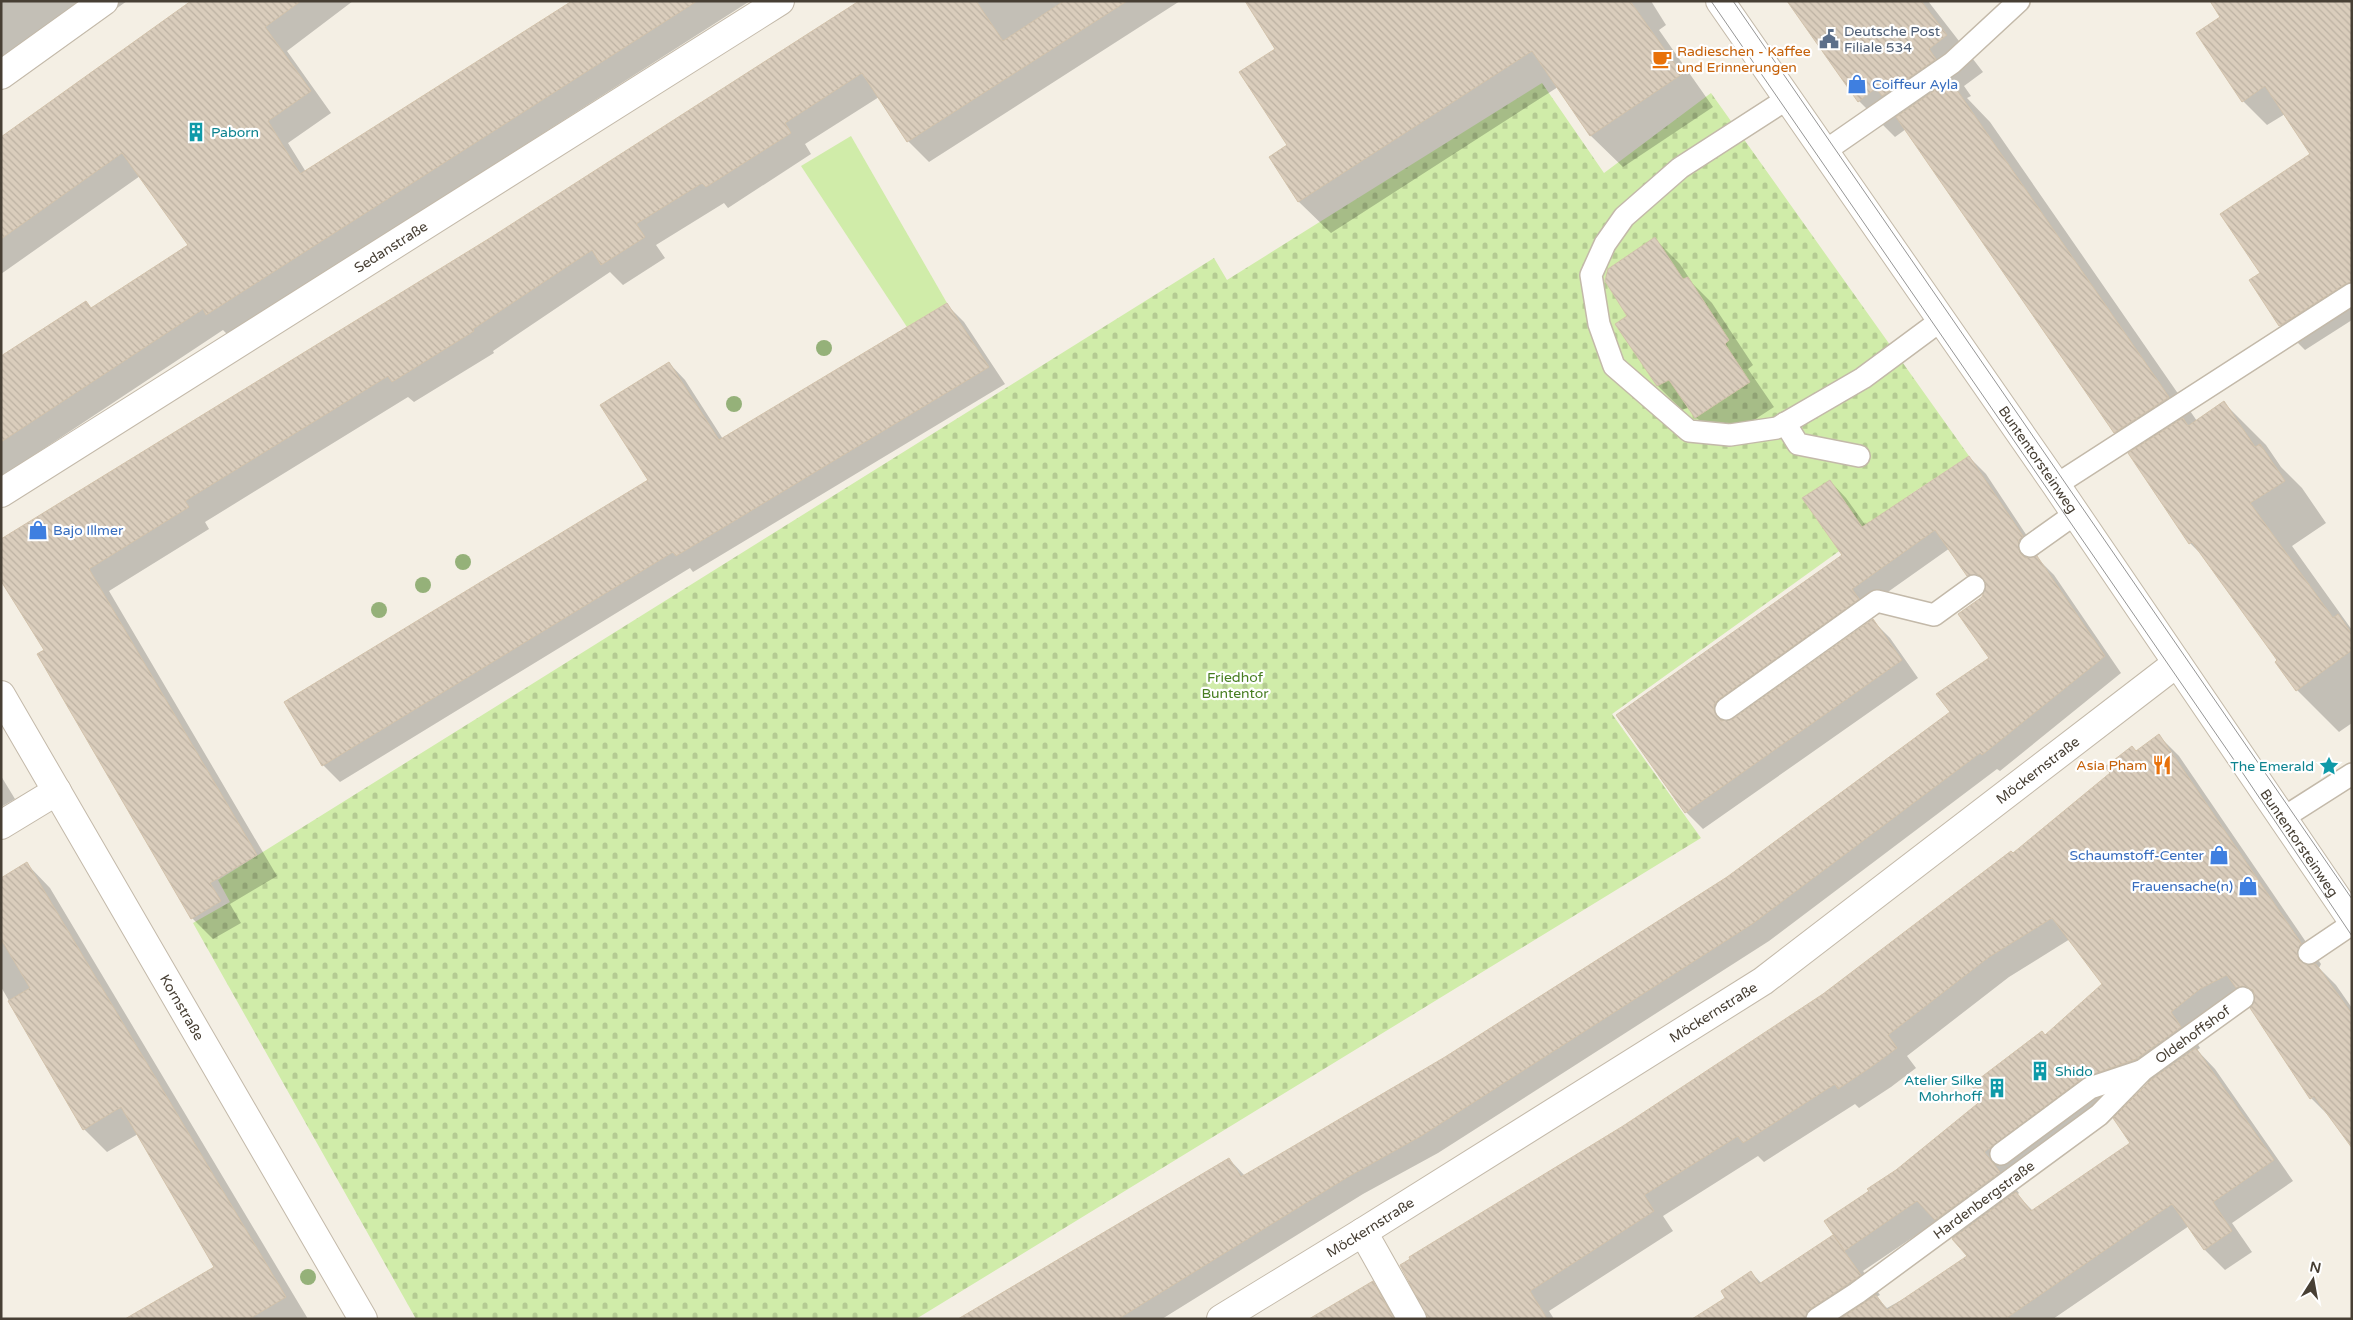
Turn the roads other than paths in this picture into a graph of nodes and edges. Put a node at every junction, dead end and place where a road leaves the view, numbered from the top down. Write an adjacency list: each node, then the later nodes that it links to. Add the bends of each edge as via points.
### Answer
1 (104, 1): 5 (street)
2 (780, 1): 13 (street, Sedanstraße)
3 (1720, 1): 6 (street, Buntentorsteinweg)
4 (2019, 1): 7 (lane, via 1952,63)
5 (1, 75)
6 (1787, 99): 7 (street, Buntentorsteinweg); 10 (lane, via 1680,168 1636,205 1624,216 1605,244 1591,276 1599,324 1614,366 1689,432 1730,435 1777,428)
7 (1825, 151): 9 (street, Buntentorsteinweg)
8 (2352, 294): 12 (lane)
9 (1940, 321): 10 (lane, via 1864,378); 12 (street, Buntentorsteinweg)
10 (1784, 423): 11 (lane, via 1798,444)
11 (1859, 456)
12 (2056, 485): 14 (street, Buntentorsteinweg)
13 (1, 493)
14 (2075, 514): 15 (lane); 17 (street, Buntentorsteinweg)
15 (2030, 546)
16 (1974, 586): 19 (lane, via 1934,615 1877,601)
17 (2177, 663): 22 (street, Buntentorsteinweg); 30 (street, Möckernstraße, via 1763,982)
18 (1, 695): 21 (street, Kornstraße)
19 (1726, 709)
20 (2352, 774): 22 (lane)
21 (57, 791): 23 (street); 31 (street, Kornstraße)
22 (2283, 818): 24 (street, Buntentorsteinweg)
23 (1, 825)
24 (2352, 920)
25 (2352, 924): 26 (lane)
26 (2308, 954)
27 (2243, 998): 28 (lane, Oldehoffshof)
28 (2143, 1070): 29 (lane, via 2090,1088); 34 (lane, Hardenbergstraße, via 2100,1115)
29 (2001, 1154)
30 (1363, 1232): 32 (street, Möckernstraße); 33 (street)
31 (361, 1318)
32 (1221, 1319)
33 (1412, 1319)
34 (1817, 1319)

